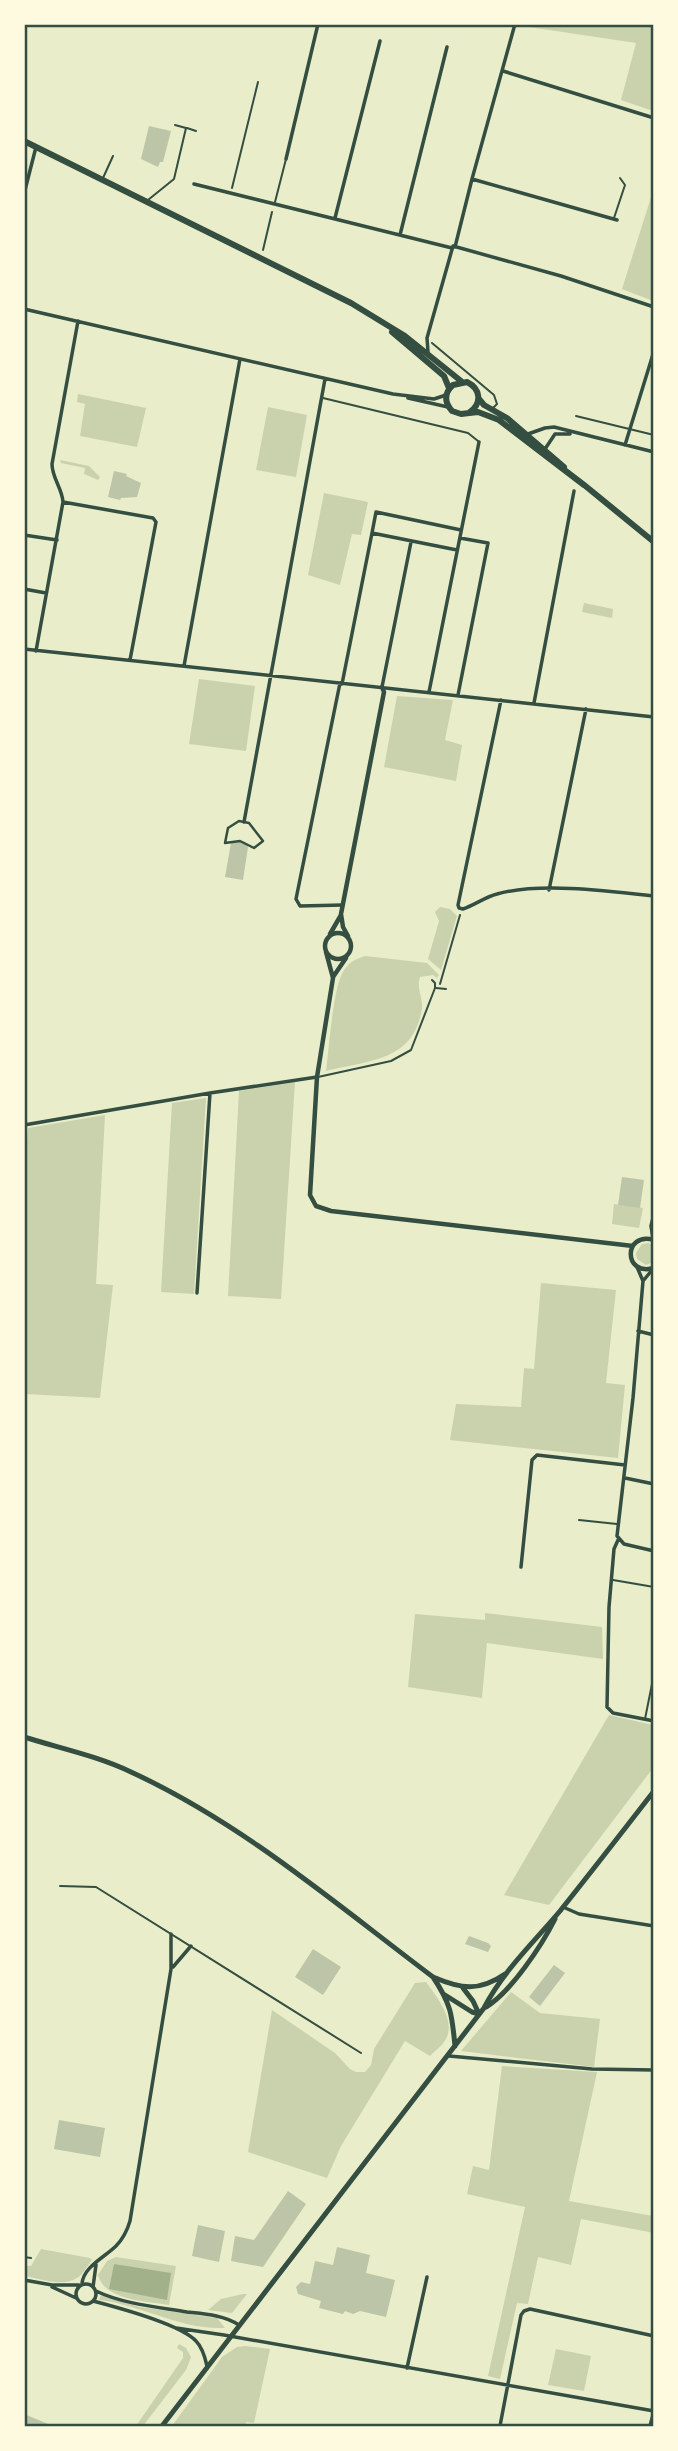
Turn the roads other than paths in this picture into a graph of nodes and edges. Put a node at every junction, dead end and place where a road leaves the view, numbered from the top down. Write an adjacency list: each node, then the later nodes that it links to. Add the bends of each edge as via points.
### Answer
1 (318, 24): 13 (street)
2 (515, 24): 5 (street)
3 (380, 41): 21 (street)
4 (447, 47): 23 (street)
5 (503, 71): 6 (street); 16 (street)
6 (653, 118)
7 (174, 125): 8 (lane)
8 (186, 128): 9 (lane); 19 (lane, via 174,178)
9 (196, 131)
10 (24, 141): 11 (main road)
11 (36, 147): 15 (main road); 18 (street)
12 (113, 156): 15 (lane)
13 (286, 159): 20 (lane)
14 (620, 178): 22 (lane, via 625,185)
15 (102, 179): 19 (main road)
16 (472, 179): 22 (street); 24 (street)
17 (194, 184): 20 (street)
18 (24, 194)
19 (147, 201): 28 (main road)
20 (275, 203): 21 (street)
21 (335, 218): 23 (street)
22 (615, 220)
23 (400, 235): 24 (street)
24 (453, 247): 25 (street); 31 (street, via 427,338)
25 (653, 307)
26 (24, 309): 27 (street)
27 (78, 321): 32 (street); 53 (street, via 52,464)
28 (383, 323): 31 (main road); 35 (main road, via 444,376)
29 (432, 343): 40 (lane, via 494,394 497,404)
30 (653, 351): 43 (street)
31 (429, 355): 34 (main road)
32 (240, 359): 33 (street); 67 (street)
33 (325, 379): 36 (street); 37 (street)
34 (461, 381): 35 (main road); 38 (main road, via 476,388)
35 (448, 391): 36 (street, via 434,399); 39 (main road)
36 (402, 396): 39 (street)
37 (321, 397): 47 (lane, via 468,433); 68 (street)
38 (479, 399): 40 (main road); 41 (main road)
39 (449, 407): 41 (main road, via 461,414)
40 (491, 409): 44 (main road)
41 (470, 412): 51 (main road, via 502,423)
42 (576, 416): 43 (lane)
43 (629, 429): 46 (lane); 48 (street)
44 (528, 434): 45 (street, via 554,427); 49 (main road)
45 (579, 434): 48 (street); 49 (street, via 555,434)
46 (653, 435)
47 (479, 442): 54 (street)
48 (625, 445): 50 (street)
49 (545, 449): 51 (main road)
50 (653, 452)
51 (584, 485): 60 (main road)
52 (575, 491): 74 (street)
53 (62, 502): 58 (street); 66 (street, via 156,522)
54 (461, 530): 55 (street, via 376,512); 57 (street)
55 (373, 533): 59 (street); 69 (street)
56 (24, 535): 58 (street)
57 (460, 538): 61 (street); 72 (street, via 488,543)
58 (57, 540): 63 (street)
59 (411, 541): 61 (street); 70 (street)
60 (653, 542)
61 (457, 550): 71 (street)
62 (24, 589): 63 (street)
63 (46, 593): 65 (street)
64 (24, 649): 65 (street)
65 (36, 650): 66 (street)
66 (130, 660): 67 (street)
67 (184, 666): 68 (street)
68 (269, 675): 69 (street); 77 (street)
69 (341, 683): 70 (street); 80 (street, via 296,901 300,906)
70 (382, 687): 71 (street); 80 (street)
71 (429, 692): 72 (street)
72 (458, 695): 73 (street)
73 (501, 700): 74 (street); 78 (street, via 458,905 463,909 514,890)
74 (534, 703): 75 (street)
75 (586, 709): 76 (street); 78 (street)
76 (653, 717)
77 (244, 822): 77 (street, via 228,828 225,843 245,842 254,848 263,841)
78 (549, 890): 79 (street)
79 (653, 896)
80 (343, 905): 81 (street)
81 (341, 914): 82 (street); 83 (street)
82 (330, 935): 83 (street); 84 (street)
83 (348, 936): 85 (street, via 352,945)
84 (326, 952): 85 (street, via 337,959); 86 (street)
85 (346, 957): 86 (street)
86 (333, 978): 90 (street)
87 (432, 980): 88 (lane)
88 (435, 988): 89 (lane); 90 (lane, via 411,1050 380,1064)
89 (446, 989)
90 (317, 1077): 91 (street); 97 (street, via 310,1195 316,1206)
91 (210, 1093): 92 (street); 101 (street)
92 (24, 1125)
93 (653, 1214): 94 (street)
94 (651, 1226): 95 (street); 96 (street)
95 (644, 1238): 96 (street); 97 (street)
96 (653, 1240)
97 (632, 1246): 98 (street)
98 (636, 1265): 99 (street); 100 (street)
99 (653, 1268): 100 (street)
100 (643, 1281): 102 (street)
101 (197, 1293)
102 (638, 1331): 103 (street); 104 (street)
103 (653, 1335)
104 (625, 1465): 105 (street); 111 (street, via 537,1455 532,1460)
105 (624, 1478): 106 (street); 108 (street)
106 (653, 1483)
107 (579, 1520): 108 (lane)
108 (618, 1524): 109 (street)
109 (620, 1541): 110 (street); 112 (street, via 614,1549)
110 (653, 1551)
111 (521, 1567)
112 (611, 1580): 113 (lane); 115 (street, via 607,1707 613,1713)
113 (653, 1587)
114 (653, 1674): 115 (lane)
115 (645, 1720): 116 (street)
116 (653, 1721)
117 (24, 1737): 127 (main road, via 128,1770 180,1796 234,1828)
118 (653, 1791): 120 (main road)
119 (60, 1886): 123 (lane, via 96,1887)
120 (563, 1907): 121 (main road); 122 (street, via 579,1914)
121 (558, 1914): 126 (main road); 130 (main road, via 498,1999)
122 (653, 1926)
123 (171, 1934): 124 (lane); 125 (street)
124 (191, 1946): 125 (street); 133 (lane)
125 (171, 1969): 138 (street, via 130,2221 122,2238)
126 (510, 1970): 128 (main road, via 492,1982); 130 (main road)
127 (433, 1977): 128 (main road); 129 (main road)
128 (463, 1988): 131 (main road)
129 (445, 1995): 131 (main road); 132 (main road, via 453,2014)
130 (484, 2008): 131 (main road)
131 (479, 2014): 132 (main road)
132 (455, 2046): 134 (main road)
133 (360, 2053)
134 (446, 2056): 135 (street); 145 (main road)
135 (653, 2070)
136 (24, 2257): 137 (lane)
137 (30, 2258)
138 (96, 2263): 141 (street); 142 (street)
139 (427, 2277): 150 (street)
140 (25, 2280): 141 (street); 143 (street)
141 (81, 2285): 142 (street); 143 (street)
142 (95, 2289): 144 (street); 145 (street, via 112,2298 223,2317)
143 (77, 2298): 144 (street, via 83,2303)
144 (93, 2301): 146 (street)
145 (239, 2325): 147 (main road)
146 (176, 2328): 147 (street); 149 (street, via 199,2343)
147 (230, 2336): 149 (main road); 150 (street)
148 (653, 2336): 151 (street, via 524,2311)
149 (207, 2366): 153 (main road)
150 (407, 2368): 151 (street)
151 (508, 2387): 152 (street); 154 (street)
152 (653, 2411): 155 (street)
153 (162, 2427)
154 (500, 2427)
155 (650, 2427)

